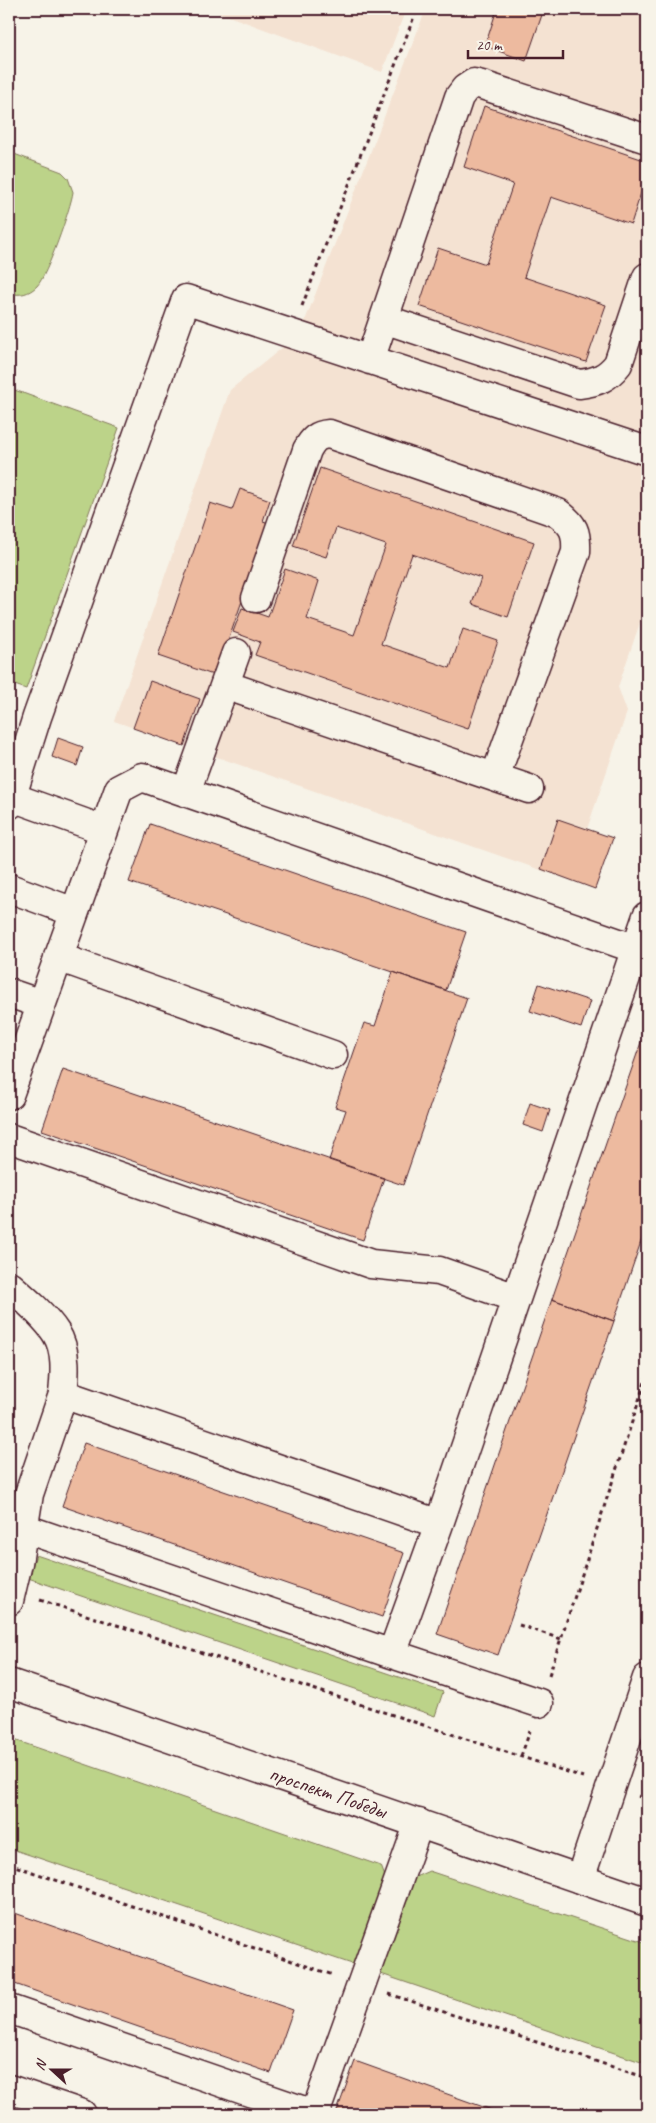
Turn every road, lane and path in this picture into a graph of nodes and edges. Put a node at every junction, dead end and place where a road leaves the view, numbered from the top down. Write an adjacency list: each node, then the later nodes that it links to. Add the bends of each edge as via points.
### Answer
1 (417, 9): 5 (path)
2 (647, 140): 4 (main road, via 482,84 474,83 465,89 459,97)
3 (647, 276): 4 (main road, via 618,364 609,376 594,382 579,384)
4 (384, 319): 6 (main road)
5 (291, 334): 6 (main road); 14 (main road, via 186,299 36,717)
6 (370, 360): 7 (main road)
7 (647, 451)
8 (256, 598): 11 (main road, via 307,450 312,440 321,435 329,434 558,513 570,522 576,537 576,552)
9 (236, 653): 10 (main road)
10 (225, 685): 11 (main road); 13 (main road)
11 (495, 777): 12 (main road)
12 (529, 789)
13 (186, 792): 15 (main road, via 142,777 119,789); 19 (main road)
14 (10, 801): 15 (main road)
15 (104, 830): 17 (main road)
16 (9, 888): 17 (main road)
17 (74, 912): 20 (main road)
18 (647, 916): 19 (main road)
19 (636, 949): 27 (main road)
20 (58, 957): 22 (main road); 23 (main road)
21 (9, 993): 22 (main road)
22 (42, 1004): 24 (main road)
23 (333, 1055)
24 (9, 1095)
25 (9, 1138): 27 (main road, via 371,1264 439,1271)
26 (9, 1285): 29 (main road, via 56,1333 65,1369)
27 (516, 1298): 30 (main road)
28 (647, 1376): 34 (path)
29 (63, 1394): 30 (main road); 31 (main road, via 29,1494)
30 (439, 1524): 35 (main road)
31 (23, 1528): 32 (main road); 35 (main road)
32 (11, 1596): 39 (path)
33 (519, 1625): 34 (path)
34 (561, 1639): 38 (path)
35 (392, 1654): 38 (main road)
36 (647, 1678): 40 (main road)
37 (9, 1683): 42 (main road, проспект Победы)
38 (539, 1703): 39 (path)
39 (521, 1756): 40 (path)
40 (612, 1787): 41 (path); 44 (main road)
41 (647, 1800)
42 (419, 1823): 44 (main road, проспект Победы); 46 (main road)
43 (9, 1864): 46 (path)
44 (580, 1879): 45 (main road, проспект Победы)
45 (647, 1902)
46 (361, 1984): 48 (path); 51 (main road)
47 (9, 2009): 51 (main road)
48 (647, 2078)
49 (9, 2089): 50 (main road)
50 (82, 2114)
51 (314, 2114)

